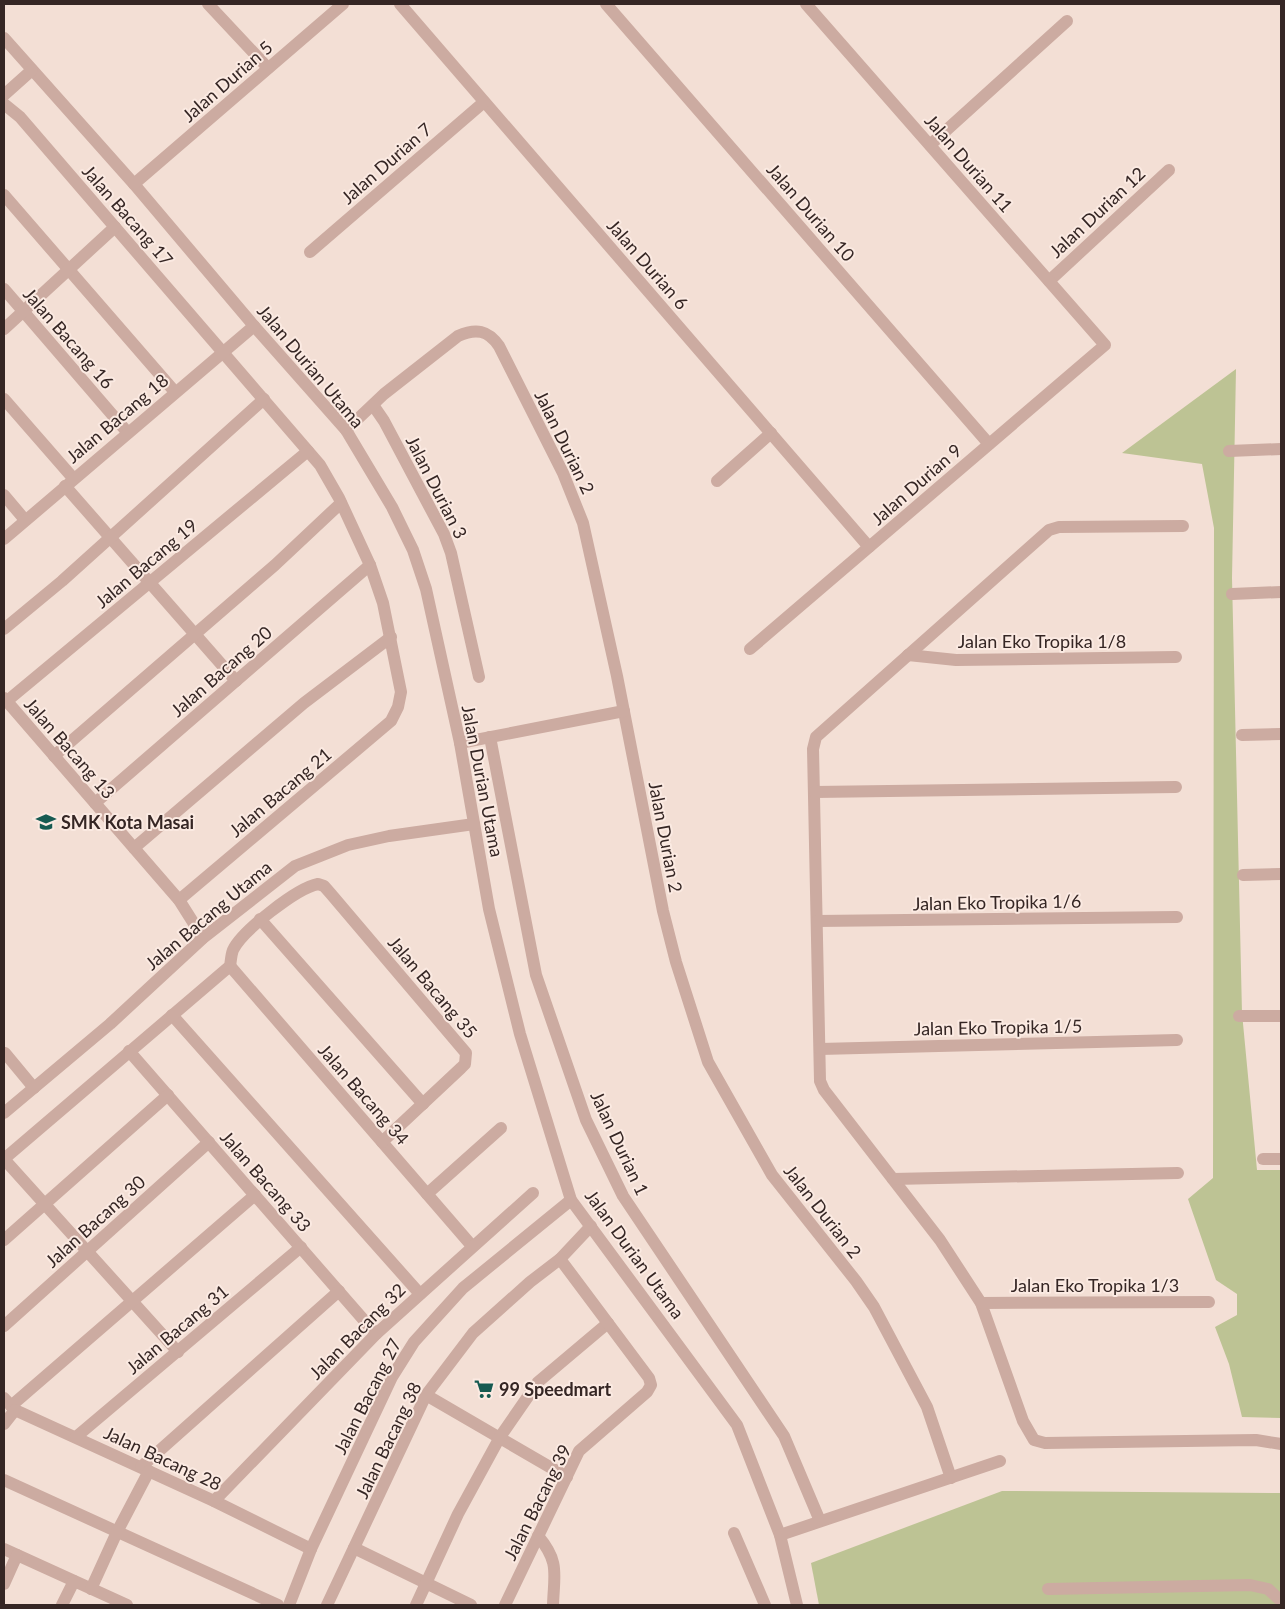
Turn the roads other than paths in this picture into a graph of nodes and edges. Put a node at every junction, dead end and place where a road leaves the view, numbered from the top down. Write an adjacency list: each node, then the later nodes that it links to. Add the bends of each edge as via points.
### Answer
1 (208, 4): 8 (street)
2 (343, 4): 8 (street, Jalan Durian 5)
3 (400, 4): 11 (street, Jalan Durian 6)
4 (606, 4): 34 (street, Jalan Durian 10)
5 (810, 5): 13 (street, Jalan Durian 11)
6 (1067, 21): 13 (street)
7 (4, 38): 9 (street, Jalan Durian Utama)
8 (268, 68): 15 (street, Jalan Durian 5)
9 (32, 70): 10 (street); 15 (street, Jalan Durian Utama)
10 (4, 95)
11 (484, 102): 18 (street, Jalan Durian 7); 33 (street, Jalan Durian 6)
12 (4, 104): 17 (street, Jalan Bacang 17, via 20,117)
13 (930, 144): 20 (street, Jalan Durian 11)
14 (1169, 170): 20 (street, Jalan Durian 12)
15 (134, 184): 23 (street, Jalan Durian Utama)
16 (4, 195): 19 (street)
17 (115, 227): 19 (street); 26 (street, Jalan Bacang 17)
18 (310, 252)
19 (68, 270): 22 (street); 27 (street)
20 (1049, 280): 25 (street, Jalan Durian 11)
21 (4, 290): 22 (street, Jalan Bacang 16)
22 (23, 311): 24 (street); 32 (street, Jalan Bacang 16)
23 (254, 326): 26 (street, Jalan Bacang 18); 31 (street, Jalan Durian Utama)
24 (4, 329)
25 (1105, 345): 34 (street, Jalan Durian 9)
26 (223, 352): 27 (street, Jalan Bacang 18); 29 (street, Jalan Bacang 17)
27 (175, 392): 32 (street, Jalan Bacang 18)
28 (4, 399): 39 (street)
29 (264, 399): 36 (street, Jalan Bacang 17); 44 (street)
30 (373, 405): 31 (street, Jalan Durian 2); 57 (street, Jalan Durian 3, via 444,534); 61 (street, Jalan Durian 2, via 458,336 472,330 493,336 575,500)
31 (346, 430): 65 (street, Jalan Durian Utama, via 392,507 413,550 426,589)
32 (128, 433): 39 (street, Jalan Bacang 18)
33 (770, 433): 38 (street); 46 (street, Jalan Durian 6)
34 (989, 444): 46 (street, Jalan Durian 9)
35 (1281, 449): 37 (street)
36 (308, 451): 41 (street, Jalan Bacang 17); 48 (street, Jalan Bacang 19)
37 (1229, 451)
38 (718, 481)
39 (69, 482): 42 (street, Jalan Bacang 18); 44 (street)
40 (4, 495): 42 (street)
41 (341, 503): 47 (street, Jalan Bacang 17); 52 (street)
42 (25, 520): 45 (street, Jalan Bacang 18)
43 (1183, 526): 55 (street, via 1052,528)
44 (110, 537): 48 (street); 51 (street)
45 (4, 539)
46 (869, 547): 54 (street, Jalan Durian 9)
47 (370, 566): 53 (street, Jalan Bacang 17, via 384,603); 58 (street, Jalan Bacang 20)
48 (150, 583): 52 (street); 59 (street, Jalan Bacang 19)
49 (1281, 592): 50 (street)
50 (1232, 594)
51 (4, 629)
52 (195, 634): 58 (street); 66 (street)
53 (391, 637): 60 (street, Jalan Bacang 17, via 400,684); 71 (street, via 304,703)
54 (750, 649)
55 (908, 655): 56 (street, Jalan Eko Tropika 1/8, via 956,660); 68 (street, via 816,737 813,749)
56 (1176, 658)
57 (479, 677)
58 (236, 681): 69 (street, Jalan Bacang 20)
59 (5, 700): 66 (street, Jalan Bacang 13)
60 (398, 707): 74 (street, Jalan Bacang 21, via 391,722)
61 (624, 711): 64 (street); 130 (street, Jalan Durian 2, via 662,911 708,1062 772,1175 874,1307 927,1407)
62 (1281, 734): 63 (street)
63 (1242, 735)
64 (490, 737): 65 (street); 133 (street, Jalan Durian 1, via 536,975 586,1120 623,1196 784,1436)
65 (460, 743): 70 (street, Jalan Durian Utama)
66 (54, 756): 69 (street, Jalan Bacang 13)
67 (1176, 787): 68 (street)
68 (815, 792): 77 (street)
69 (95, 803): 71 (street, Jalan Bacang 13)
70 (474, 824): 78 (street, Jalan Bacang Utama, via 389,836 321,854 295,866); 102 (street, Jalan Durian Utama, via 489,909 520,1034)
71 (134, 848): 74 (street, Jalan Bacang 13)
72 (1281, 874): 73 (street)
73 (1243, 875)
74 (179, 900): 78 (street, Jalan Bacang 13)
75 (1176, 917): 77 (street, Jalan Eko Tropika 1/6)
76 (260, 919): 79 (street, via 235,946); 89 (street); 89 (street, Jalan Bacang 35, via 314,884 324,886 466,1053 461,1068)
77 (817, 921): 84 (street)
78 (202, 938): 87 (street, Jalan Bacang Utama, via 110,1024)
79 (230, 966): 80 (street); 93 (street, Jalan Bacang 34)
80 (172, 1015): 85 (street); 111 (street)
81 (1239, 1016): 82 (street)
82 (1281, 1016)
83 (1177, 1040): 84 (street, Jalan Eko Tropika 1/5)
84 (820, 1049): 98 (street, via 822,1087)
85 (129, 1051): 88 (street, Jalan Bacang 33); 94 (street)
86 (5, 1052): 87 (street)
87 (34, 1088): 90 (street, Jalan Bacang Utama)
88 (168, 1095): 92 (street, Jalan Bacang 33); 103 (street)
89 (423, 1104): 93 (street, Jalan Bacang 35)
90 (4, 1113)
91 (502, 1128): 100 (street)
92 (209, 1142): 101 (street, Jalan Bacang 33); 108 (street, Jalan Bacang 30)
93 (382, 1142): 100 (street, Jalan Bacang 34)
94 (4, 1159): 103 (street)
95 (1263, 1159): 96 (street)
96 (1281, 1159)
97 (1178, 1174): 98 (street)
98 (893, 1179): 114 (street, via 940,1240)
99 (532, 1193): 106 (street, Jalan Bacang 32)
100 (427, 1194): 106 (street, Jalan Bacang 34)
101 (255, 1195): 107 (street, Jalan Bacang 33); 112 (street)
102 (572, 1200): 104 (street, Jalan Durian Utama); 140 (street, Jalan Bacang 27, via 463,1288 414,1342 392,1377)
103 (44, 1203): 105 (street); 108 (street)
104 (592, 1226): 109 (street, Jalan Bacang 38); 136 (street, Jalan Durian Utama, via 736,1424)
105 (4, 1240)
106 (472, 1246): 111 (street, Jalan Bacang 32)
107 (301, 1247): 110 (street, Jalan Bacang 33); 118 (street, Jalan Bacang 31)
108 (87, 1252): 112 (street); 116 (street, Jalan Bacang 30)
109 (560, 1259): 115 (street, Jalan Bacang 39); 119 (street, Jalan Bacang 38, via 473,1333)
110 (339, 1291): 117 (street, Jalan Bacang 33); 128 (street)
111 (420, 1294): 117 (street, Jalan Bacang 32)
112 (132, 1301): 118 (street); 120 (street)
113 (1209, 1302): 114 (street, Jalan Eko Tropika 1/3)
114 (982, 1303): 125 (street, via 1023,1421 1034,1440)
115 (608, 1323): 123 (street, via 538,1382); 129 (street, Jalan Bacang 39, via 648,1378 650,1389 579,1451)
116 (4, 1326)
117 (376, 1334): 132 (street, Jalan Bacang 32)
118 (178, 1352): 124 (street, Jalan Bacang 31)
119 (426, 1395): 123 (street); 138 (street, Jalan Bacang 38)
120 (10, 1404): 121 (street); 124 (street, Jalan Bacang 28)
121 (4, 1424)
122 (1281, 1435): 125 (street)
123 (500, 1437): 129 (street); 143 (street)
124 (76, 1438): 128 (street, Jalan Bacang 28)
125 (1256, 1440): 126 (street)
126 (1281, 1444)
127 (1000, 1461): 130 (street)
128 (145, 1469): 132 (street, Jalan Bacang 28); 134 (street)
129 (567, 1477): 137 (street, Jalan Bacang 39)
130 (951, 1478): 133 (street)
131 (4, 1480): 134 (street)
132 (214, 1501): 140 (street, Jalan Bacang 28)
133 (820, 1521): 136 (street)
134 (117, 1532): 146 (street); 150 (street)
135 (734, 1533): 157 (street)
136 (780, 1535): 158 (street, Jalan Durian Utama)
137 (538, 1536): 155 (street, Jalan Bacang 39); 156 (street, via 550,1550 554,1563)
138 (354, 1548): 143 (street); 152 (street, Jalan Bacang 38)
139 (4, 1549): 141 (street)
140 (311, 1549): 151 (street, Jalan Bacang 27)
141 (17, 1555): 142 (street); 144 (street)
142 (74, 1581): 146 (street); 148 (street)
143 (426, 1582): 153 (street); 154 (street)
144 (4, 1584)
145 (1048, 1588): 147 (street, via 1250,1584 1268,1589)
146 (91, 1589): 149 (street)
147 (1281, 1601)
148 (62, 1605)
149 (127, 1605)
150 (278, 1605)
151 (289, 1605)
152 (327, 1605)
153 (416, 1605)
154 (471, 1605)
155 (505, 1605)
156 (553, 1605)
157 (765, 1605)
158 (797, 1605)

